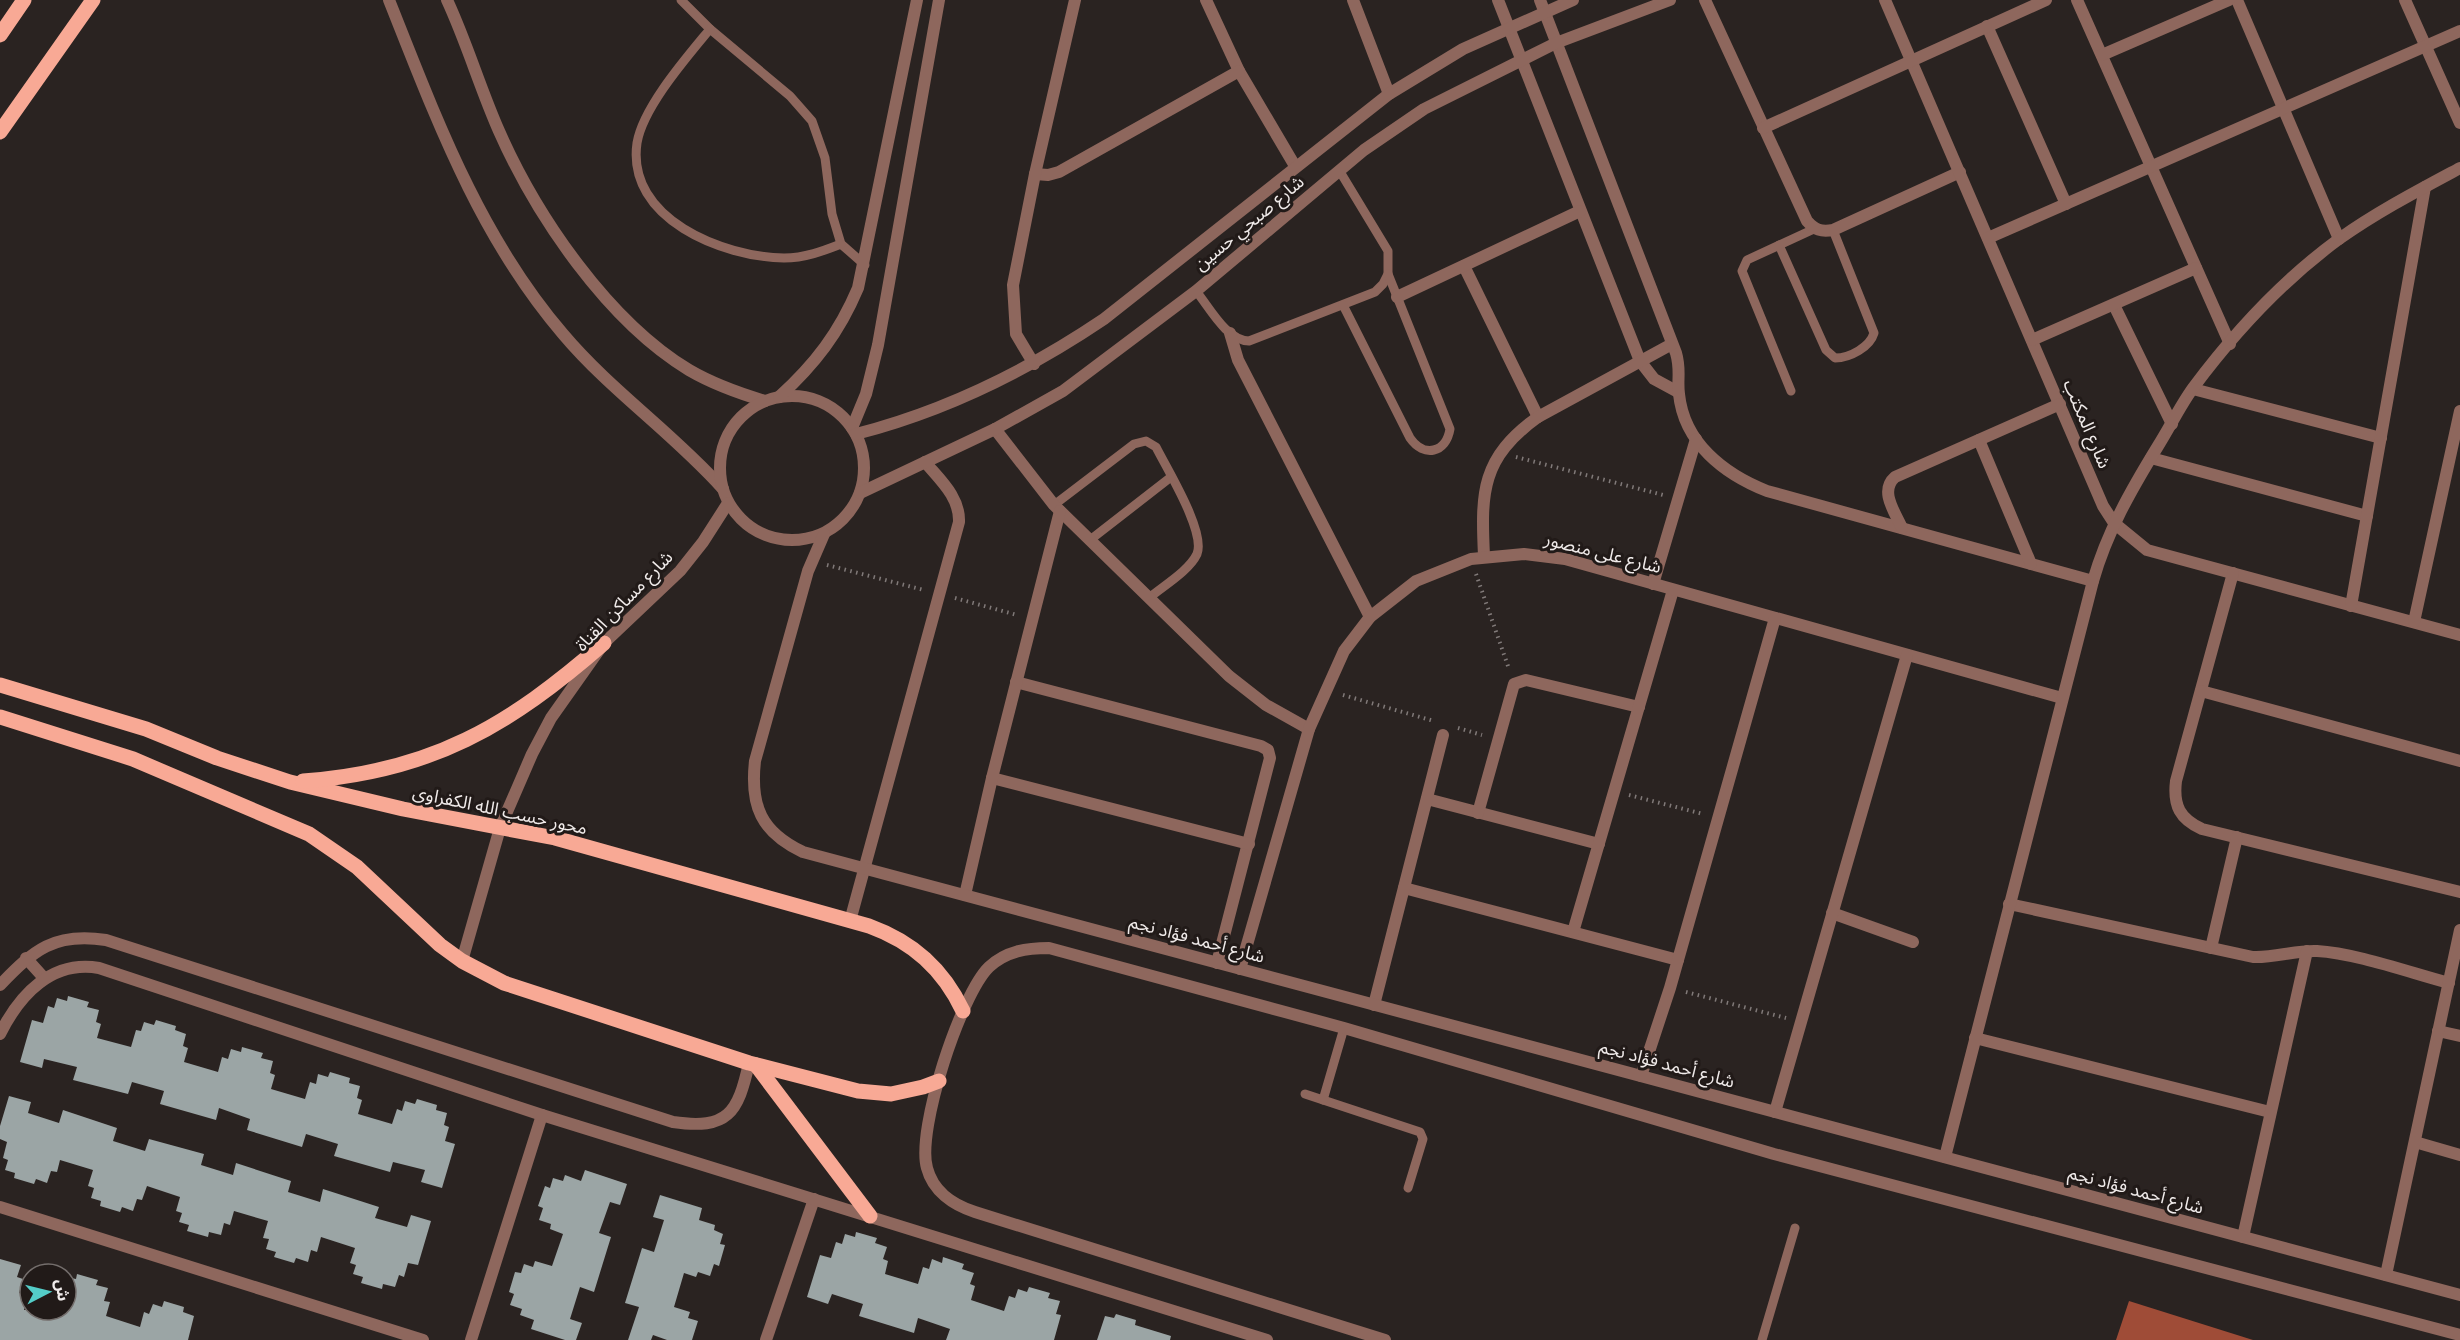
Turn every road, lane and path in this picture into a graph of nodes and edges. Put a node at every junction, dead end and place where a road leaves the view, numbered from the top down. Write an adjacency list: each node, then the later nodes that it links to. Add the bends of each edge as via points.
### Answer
1 (24, 0): 26 (main road)
2 (93, 0): 37 (main road)
3 (389, 0): 85 (street, via 454,161 510,264 591,365 673,437)
4 (447, 0): 71 (street, via 519,171 591,278 666,354 713,383)
5 (681, 0): 24 (lane)
6 (917, 0): 53 (street)
7 (939, 0): 77 (street, via 880,336)
8 (1076, 0): 43 (street)
9 (1206, 0): 32 (street)
10 (1353, 0): 33 (street)
11 (1498, 0): 22 (street)
12 (1574, 0): 21 (street, شارع صبحي حسين)
13 (1670, 0): 27 (street, شارع صبحي حسين)
14 (1705, 0): 36 (street)
15 (1885, 0): 31 (street, شارع المكتب)
16 (2046, 0): 23 (street)
17 (2077, 0): 29 (street)
18 (2229, 0): 29 (street)
19 (2237, 0): 34 (street)
20 (2405, 0): 28 (street)
21 (1542, 6): 22 (street, شارع صبحي حسين); 27 (street)
22 (1509, 26): 30 (street); 33 (street, شارع صبحي حسين)
23 (1987, 26): 31 (street); 45 (street)
24 (710, 29): 51 (lane, via 790,96 812,121 825,158 832,214); 51 (lane, via 677,68 645,121 638,141 636,162 651,200 667,218 702,239 750,255 785,258 815,254)
25 (2460, 31): 28 (street)
26 (0, 35)
27 (1556, 43): 30 (street, شارع صبحي حسين); 63 (street)
28 (2426, 46): 34 (street); 35 (street)
29 (2102, 55): 39 (street)
30 (1521, 59): 41 (street, شارع صبحي حسين, via 1424,109); 46 (street)
31 (1913, 60): 36 (street); 42 (street, شارع المكتب)
32 (1239, 71): 38 (street); 43 (street, via 1059,172)
33 (1389, 94): 38 (street, شارع صبحي حسين)
34 (2283, 108): 39 (street); 50 (street)
35 (2460, 123)
36 (1763, 128): 47 (street)
37 (0, 132)
38 (1294, 166): 66 (street, شارع صبحي حسين, via 1104,319)
39 (2151, 166): 45 (street); 55 (street)
40 (2460, 168): 44 (street)
41 (1339, 170): 56 (lane, via 1388,251); 57 (street, شارع صبحي حسين)
42 (1960, 172): 48 (street); 49 (street, شارع المكتب)
43 (1035, 174): 66 (street, via 1012,303 1016,334)
44 (2425, 187): 50 (street); 78 (street)
45 (2066, 204): 49 (street)
46 (1580, 211): 54 (street); 65 (street)
47 (1814, 229): 48 (street); 52 (lane)
48 (1833, 230): 52 (lane, via 1874,333 1868,346 1841,358 1826,350)
49 (1988, 238): 62 (street, شارع المكتب)
50 (2339, 239): 64 (street, via 2299,271)
51 (841, 244): 53 (lane)
52 (1779, 245): 68 (lane, via 1747,260 1742,272)
53 (865, 265): 70 (street, via 838,331 810,369)
54 (1464, 266): 58 (street); 74 (street)
55 (2196, 268): 60 (street); 64 (street)
56 (1388, 274): 58 (lane); 59 (lane, via 1375,292)
57 (1196, 291): 61 (lane); 76 (street, شارع صبحي حسين, via 1087,374)
58 (1397, 297): 59 (lane, via 1450,429 1448,441 1440,449 1428,452 1417,448 1410,438)
59 (1343, 305): 61 (lane, via 1256,339 1242,340)
60 (2114, 305): 62 (street); 75 (street)
61 (1230, 333): 104 (street, via 1238,360)
62 (2032, 340): 72 (street, شارع المكتب)
63 (1672, 344): 65 (street); 69 (street, via 1679,365)
64 (2230, 344): 67 (street)
65 (1640, 361): 69 (street, via 1654,379); 74 (street)
66 (1034, 364): 77 (street, شارع صبحي حسين, via 934,410)
67 (2193, 389): 75 (street); 78 (street)
68 (1791, 391)
69 (1678, 392): 79 (street, via 1684,417)
70 (779, 397): 71 (street); 77 (street, via 796,396 828,405)
71 (765, 401): 85 (street, via 751,408 730,430 721,459)
72 (2060, 404): 80 (street); 91 (street, شارع المكتب)
73 (2460, 411): 106 (street)
74 (1538, 417): 81 (street)
75 (2172, 424): 82 (street)
76 (995, 429): 83 (street, شارع صبحي حسين); 89 (street)
77 (854, 431): 86 (street, via 864,463)
78 (2380, 438): 90 (street)
79 (1696, 439): 87 (street); 92 (street, via 1715,462 1739,480)
80 (1979, 440): 92 (street, via 1890,482 1887,495); 97 (street)
81 (1500, 453): 87 (path); 95 (street, via 1486,484 1482,505)
82 (2151, 458): 90 (street); 91 (street)
83 (925, 462): 86 (street, شارع صبحي حسين); 133 (street, via 952,495 960,512 959,522)
84 (1171, 477): 89 (lane, via 1156,447 1140,441); 94 (lane); 102 (lane, via 1197,530 1199,546 1192,561)
85 (723, 489): 88 (street)
86 (860, 493): 93 (street, via 846,517)
87 (1678, 499): 100 (street)
88 (728, 503): 93 (street, via 749,527 778,540); 108 (street, شارع مساكن القناة, via 680,571)
89 (1057, 508): 94 (street); 110 (street)
90 (2367, 516): 103 (street)
91 (2114, 523): 98 (street, شارع المكتب, via 2146,550); 99 (street)
92 (1902, 528): 97 (street)
93 (824, 534): 133 (street, via 808,571 755,761 754,799 766,825 787,845)
94 (1090, 540): 102 (street)
95 (1484, 556): 96 (street, شارع على منصور); 100 (street, شارع على منصور, via 1524,554 1565,559)
96 (1471, 559): 104 (street, شارع على منصور, via 1416,581); 111 (path)
97 (2031, 564): 99 (street)
98 (2233, 573): 103 (street, شارع المكتب); 114 (street)
99 (2092, 581): 115 (street)
100 (1653, 584): 101 (street, شارع على منصور)
101 (1673, 590): 105 (street, شارع على منصور); 116 (street)
102 (1149, 598): 119 (street, via 1247,691)
103 (2351, 606): 106 (street, شارع المكتب)
104 (1370, 617): 113 (street, شارع على منصور, via 1344,651)
105 (1774, 618): 109 (street, شارع على منصور); 128 (street)
106 (2414, 622): 107 (street, شارع المكتب)
107 (2460, 635)
108 (604, 643): 124 (main road, via 509,718 449,748 366,773); 129 (street, شارع مساكن القناة, via 551,718)
109 (1907, 655): 115 (street, شارع على منصور); 138 (street)
110 (1016, 682): 123 (street); 131 (street, via 1265,747 1270,758)
111 (1514, 684): 116 (street, via 1526,680); 121 (street)
112 (0, 685): 124 (main road, محور حسب الله الكفراوى, via 146,729)
113 (1325, 689): 119 (street, شارع على منصور); 120 (path)
114 (2200, 691): 122 (street); 130 (street, via 2174,796 2178,811 2188,822)
115 (2062, 698): 137 (street)
116 (1639, 707): 125 (street)
117 (0, 717): 147 (main road, via 133,759 309,834 357,867)
118 (1456, 728): 121 (path)
119 (1309, 729): 149 (street, شارع على منصور)
120 (1444, 730): 126 (street)
121 (1497, 740): 127 (street)
122 (2460, 761)
123 (992, 778): 131 (street); 136 (street)
124 (291, 782): 129 (main road, محور حسب الله الكفراوى)
125 (1615, 791): 128 (path); 132 (street)
126 (1427, 799): 127 (street); 134 (street)
127 (1478, 813): 132 (street)
128 (1718, 818): 146 (street)
129 (500, 828): 139 (main road, محور حسب الله الكفراوى, via 555,838); 147 (street, شارع مساكن القناة)
130 (2237, 837): 135 (street); 143 (street)
131 (1249, 844): 148 (street)
132 (1599, 844): 141 (street)
133 (864, 868): 136 (street, شارع أحمد فؤاد نجم); 139 (street)
134 (1404, 888): 141 (street); 154 (street)
135 (2460, 892)
136 (965, 895): 148 (street, شارع أحمد فؤاد نجم)
137 (2009, 904): 143 (street); 161 (street)
138 (1832, 913): 142 (street); 156 (street)
139 (850, 921): 155 (main road, محور حسب الله الكفراوى, via 886,932 918,952 945,979)
140 (2460, 930): 151 (street)
141 (1574, 932): 146 (street)
142 (1913, 942)
143 (2211, 948): 144 (street, via 2267,958)
144 (2307, 951): 151 (street, via 2332,953); 168 (street)
145 (26, 958): 150 (street); 152 (street); 162 (street, via 61,939 106,940 686,1124 710,1124 730,1112 742,1095)
146 (1678, 960): 153 (street)
147 (462, 961): 162 (main road, via 504,983)
148 (1217, 963): 149 (street, شارع أحمد فؤاد نجم)
149 (1240, 969): 154 (street, شارع أحمد فؤاد نجم)
150 (44, 978): 159 (street, via 17,1005); 169 (street, via 76,966 99,968)
151 (2449, 983): 158 (street)
152 (0, 985)
153 (1670, 988): 156 (path); 163 (street)
154 (1374, 1005): 163 (street, شارع أحمد فؤاد نجم)
155 (963, 1011): 157 (street, via 972,990 991,965 1018,951 1049,948); 164 (street)
156 (1801, 1022): 167 (street)
157 (1344, 1028): 166 (lane); 181 (street, via 1774,1154)
158 (2438, 1031): 160 (street); 170 (street)
159 (0, 1034)
160 (2460, 1036)
161 (1975, 1038): 168 (street); 172 (street)
162 (753, 1064): 164 (main road, via 874,1094 908,1091); 176 (main road)
163 (1641, 1076): 167 (street, شارع أحمد فؤاد نجم)
164 (939, 1081): 186 (street, via 925,1132 924,1158 933,1183 951,1202)
165 (1305, 1094): 166 (lane)
166 (1323, 1100): 173 (lane, via 1420,1132 1423,1139)
167 (1775, 1112): 172 (street, شارع أحمد فؤاد نجم)
168 (2270, 1112): 178 (street)
169 (542, 1115): 174 (street); 183 (street)
170 (2415, 1142): 171 (street); 179 (street)
171 (2460, 1155)
172 (1945, 1157): 178 (street, شارع أحمد فؤاد نجم)
173 (1408, 1188)
174 (814, 1199): 176 (street); 184 (street)
175 (0, 1207): 182 (street)
176 (870, 1216): 185 (street)
177 (1795, 1228): 187 (lane)
178 (2242, 1237): 179 (street, شارع أحمد فؤاد نجم)
179 (2386, 1275): 180 (street, شارع أحمد فؤاد نجم)
180 (2460, 1295)
181 (2460, 1335)
182 (423, 1340)
183 (471, 1340)
184 (766, 1340)
185 (1267, 1340)
186 (1386, 1340)
187 (1762, 1340)

